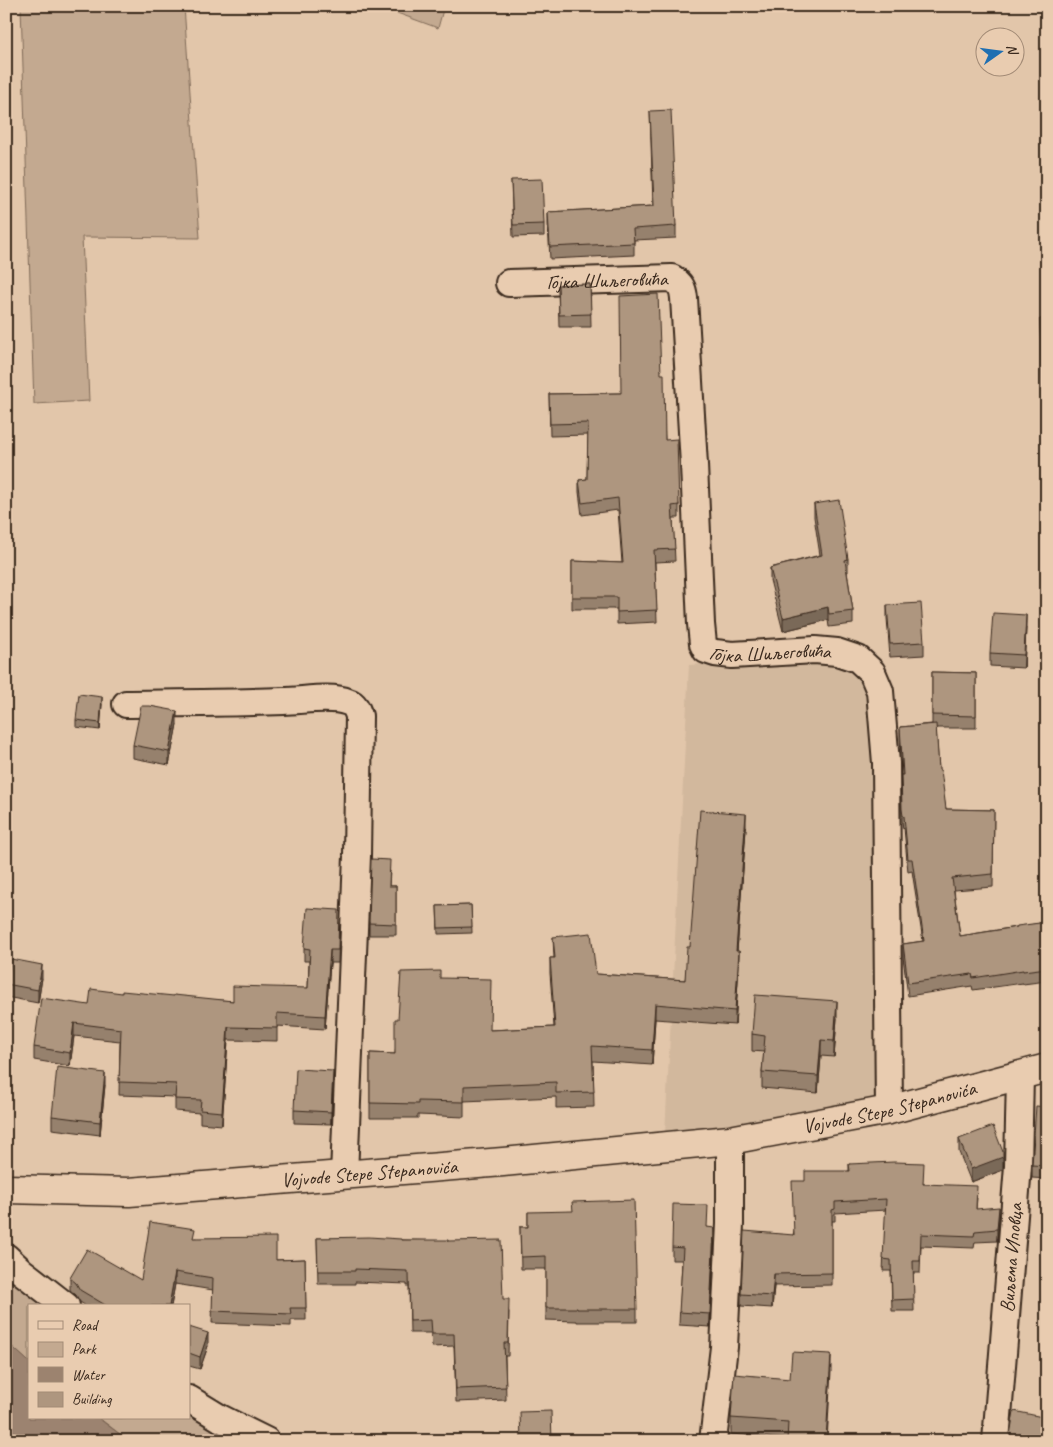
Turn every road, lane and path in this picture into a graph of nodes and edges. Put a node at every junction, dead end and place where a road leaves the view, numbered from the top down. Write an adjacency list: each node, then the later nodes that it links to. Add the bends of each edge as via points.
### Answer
1 (509, 283): 5 (street, Гојка Шиљеговића, via 672,278 678,282 684,298 703,644 706,650 732,655 815,650 837,652 858,659 872,672 880,691 886,764)
2 (126, 704): 7 (street, via 324,699 347,701 357,709 360,716 357,856)
3 (1047, 1068): 4 (main road, Vojvode Stepe Stepanovića)
4 (1020, 1076): 5 (main road, Vojvode Stepe Stepanovića); 14 (street, Виљема Иповца, via 1018,1166)
5 (889, 1110): 6 (main road, Vojvode Stepe Stepanovića)
6 (730, 1140): 7 (main road, Vojvode Stepe Stepanovića); 13 (street, via 724,1347)
7 (344, 1175): 8 (main road, Vojvode Stepe Stepanovića, via 129,1192)
8 (6, 1190)
9 (6, 1257): 10 (street)
10 (63, 1304)
11 (190, 1400): 12 (street)
12 (266, 1441)
13 (713, 1441)
14 (996, 1441)

